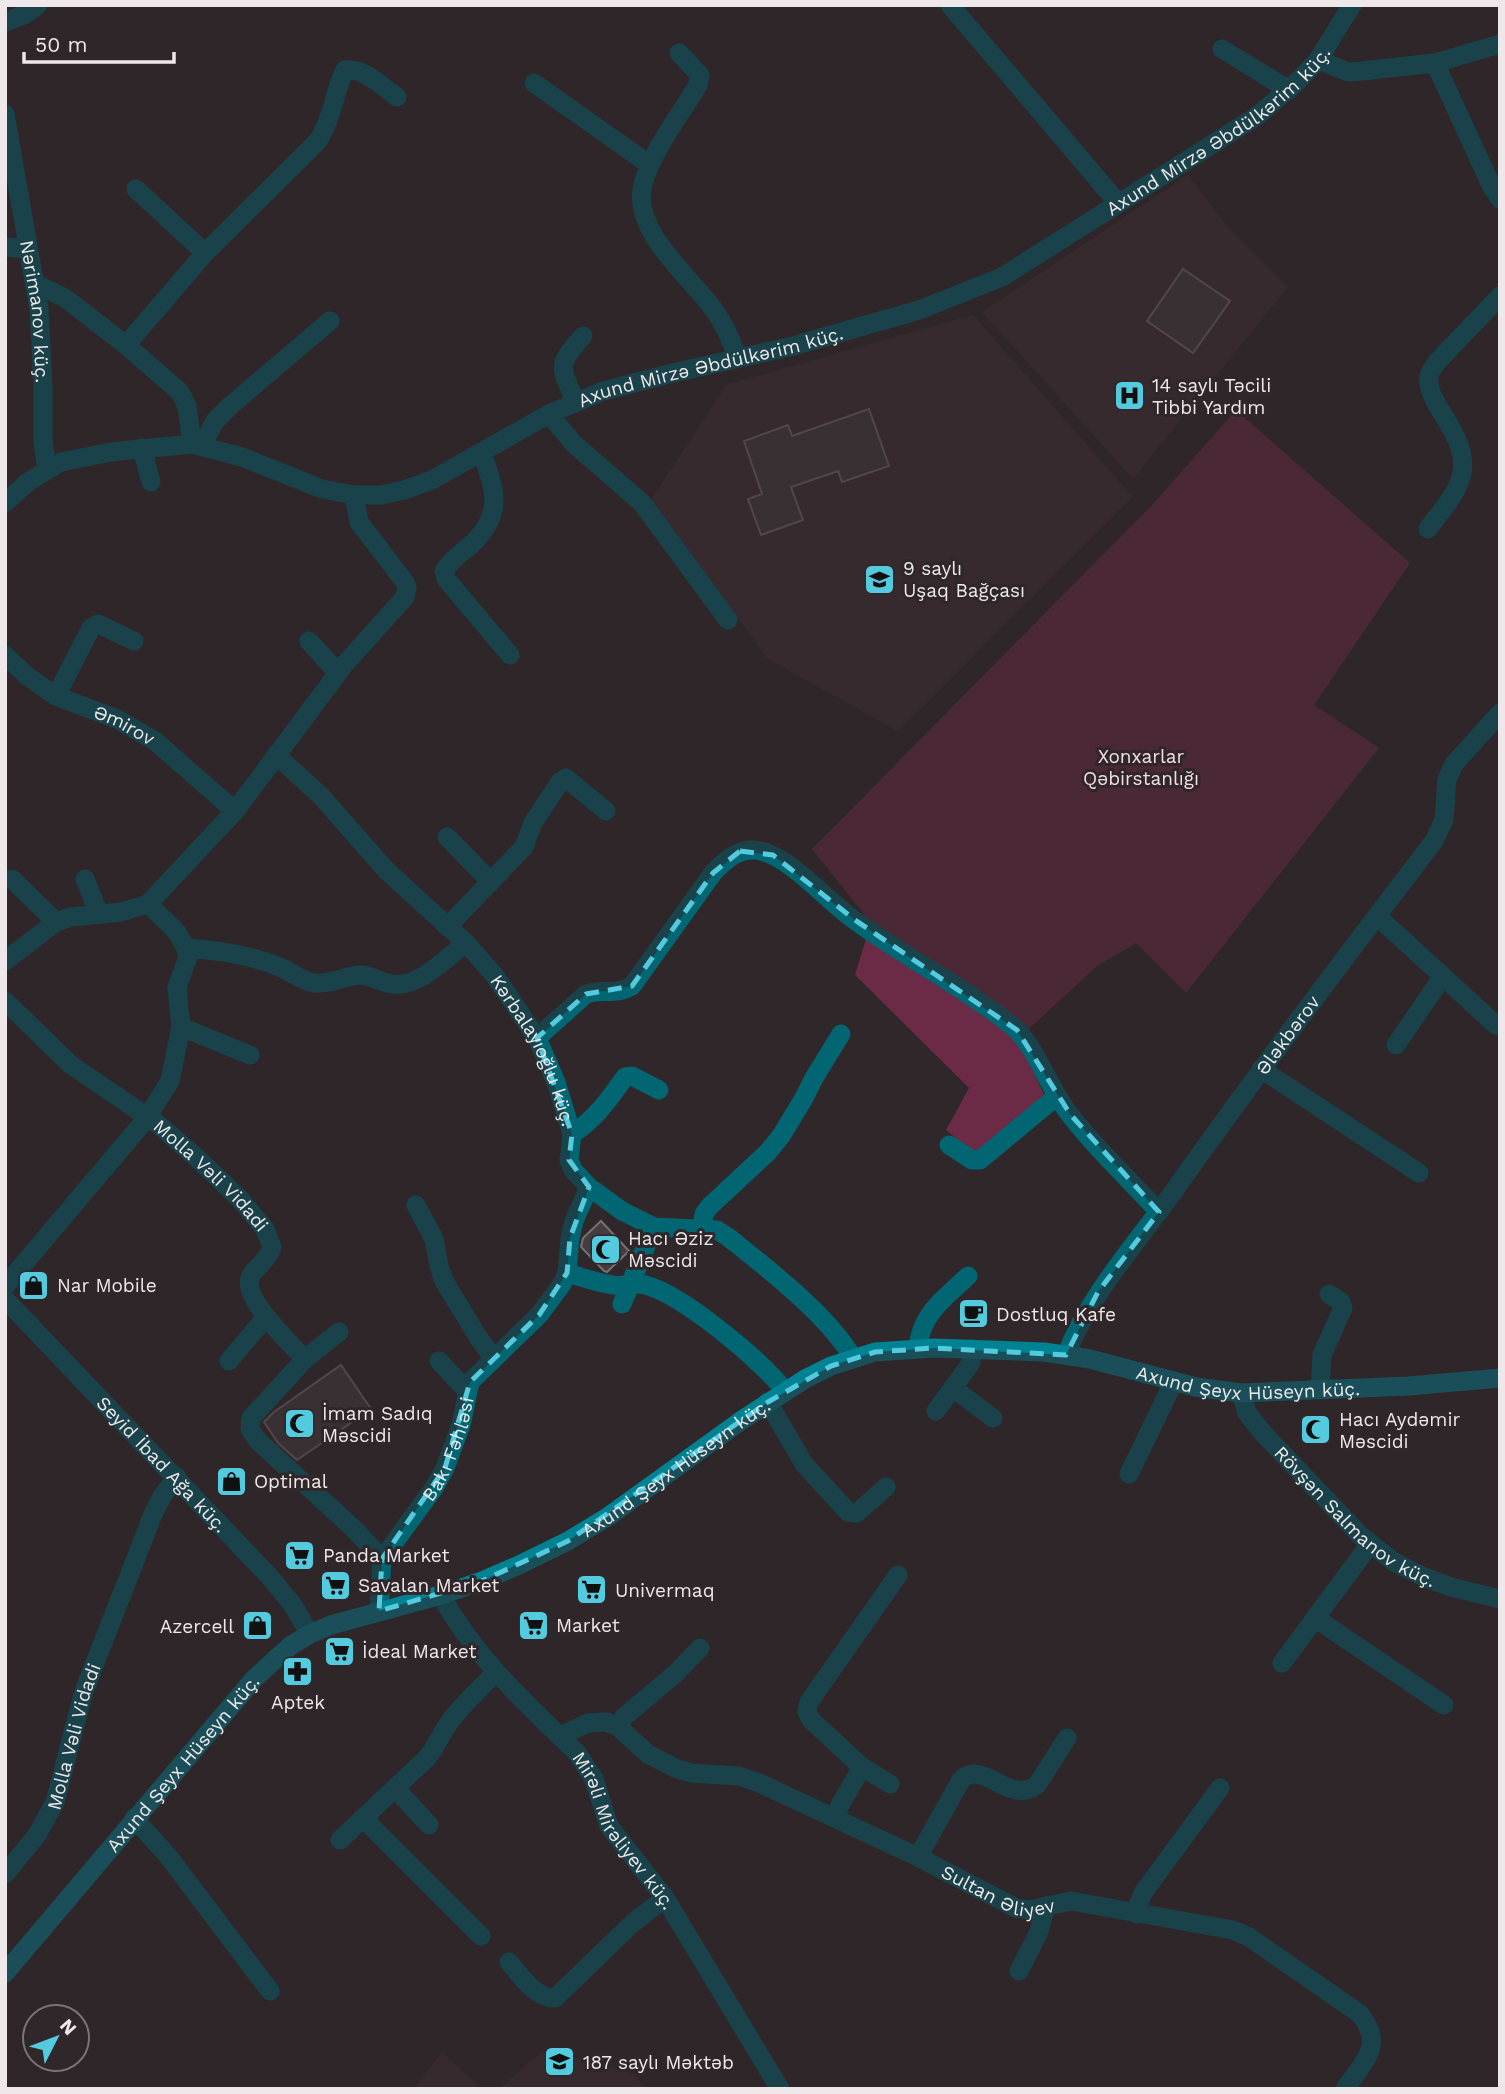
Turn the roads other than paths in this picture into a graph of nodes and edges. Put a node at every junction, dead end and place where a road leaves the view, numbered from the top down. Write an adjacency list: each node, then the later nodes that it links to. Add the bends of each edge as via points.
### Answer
1 (38, 5): 4 (street)
2 (950, 5): 17 (street)
3 (1352, 5): 8 (street, Axund Mirzə Əbdülkərim küç.)
4 (5, 22)
5 (1500, 44): 9 (street)
6 (1222, 48): 11 (street)
7 (679, 53): 14 (street, via 700,75 698,85)
8 (1318, 60): 9 (street, via 1348,72); 11 (street, Axund Mirzə Əbdülkərim küç.)
9 (1436, 63): 16 (street)
10 (534, 83): 14 (street)
11 (1289, 90): 17 (street, Axund Mirzə Əbdülkərim küç., via 1257,116)
12 (397, 97): 20 (street, via 366,75 345,70 318,141)
13 (5, 114): 19 (street, Nərimanov küç.)
14 (650, 165): 26 (street, via 640,201 643,215 652,233 714,310 730,335)
15 (136, 189): 20 (street)
16 (1500, 198)
17 (1118, 202): 26 (street, Axund Mirzə Əbdülkərim küç., via 986,285 872,325)
18 (5, 247): 19 (street)
19 (28, 249): 21 (street, Nərimanov küç.)
20 (205, 253): 25 (street)
21 (34, 282): 25 (street, via 65,298); 32 (street, Nərimanov küç.)
22 (1500, 296): 36 (street, via 1429,376 1429,388 1464,459 1456,490)
23 (330, 320): 29 (street, via 230,406)
24 (583, 336): 27 (street, via 562,365)
25 (126, 345): 29 (street, via 180,393)
26 (737, 358): 27 (street, Axund Mirzə Əbdülkərim küç., via 633,382)
27 (576, 402): 28 (street, Axund Mirzə Əbdülkərim küç.)
28 (549, 414): 31 (street, Axund Mirzə Əbdülkərim küç.); 37 (street, via 574,444 642,503)
29 (197, 445): 30 (street, Axund Mirzə Əbdülkərim küç.); 34 (street, Axund Mirzə Əbdülkərim küç., via 242,457 322,489)
30 (142, 448): 32 (street, Axund Mirzə Əbdülkərim küç., via 76,459); 33 (street)
31 (482, 453): 34 (street, Axund Mirzə Əbdülkərim küç., via 404,490); 41 (street, via 495,489 492,516 480,536 444,571)
32 (47, 469): 35 (street, Axund Mirzə Əbdülkərim küç.)
33 (151, 482)
34 (354, 495): 42 (street, via 359,522 407,587 405,597)
35 (5, 503)
36 (1428, 529)
37 (728, 620)
38 (134, 641): 43 (street, via 98,624 91,628)
39 (309, 641): 42 (street)
40 (5, 654): 43 (street, Əmirov)
41 (510, 655)
42 (338, 673): 45 (street)
43 (56, 696): 46 (street, Əmirov, via 133,726)
44 (1500, 713): 54 (street, Ələkbərov, via 1454,764 1447,779 1444,820 1434,841)
45 (276, 755): 46 (street); 56 (street, Kərbalayıoğlu küç.)
46 (234, 811): 52 (street)
47 (606, 811): 51 (street, via 566,778 533,823 524,847)
48 (447, 837): 51 (street)
49 (12, 879): 55 (street)
50 (85, 879): 53 (street)
51 (491, 882): 56 (street)
52 (148, 904): 53 (street); 58 (street, via 176,931)
53 (99, 914): 55 (street)
54 (1377, 916): 60 (street); 68 (street, Ələkbərov)
55 (56, 922): 59 (street)
56 (447, 927): 57 (street, Kərbalayıoğlu küç.)
57 (466, 943): 58 (street, via 425,974 395,985 363,975 314,983 242,955); 65 (street, Kərbalayıoğlu küç.)
58 (186, 948): 63 (street, via 188,957 177,987)
59 (5, 961)
60 (1443, 976): 62 (street); 66 (street)
61 (5, 1001): 71 (street, Molla Vəli Vidadi, via 71,1065)
62 (1496, 1025)
63 (181, 1027): 67 (street); 71 (street, via 170,1081)
64 (841, 1034): 79 (street, via 788,1127 709,1207)
65 (537, 1038): 70 (street, via 586,995 621,992 632,986 713,873 740,851 752,849 787,864 855,920 1007,1021 1026,1040); 72 (street, Kərbalayıoğlu küç.)
66 (1396, 1045)
67 (250, 1055)
68 (1261, 1069): 74 (street); 77 (street, Ələkbərov)
69 (659, 1090): 72 (street, via 625,1077 596,1115)
70 (1056, 1096): 73 (street, via 980,1160); 77 (street)
71 (147, 1118): 83 (street); 87 (street, Molla Vəli Vidadi, via 214,1174 265,1229 272,1247 249,1282)
72 (572, 1134): 75 (street, Kərbalayıoğlu küç., via 569,1160)
73 (949, 1145)
74 (1419, 1173)
75 (589, 1187): 78 (street, Kərbalayıoğlu küç.); 80 (street, Bakı Fəhləsi, via 574,1221)
76 (415, 1205): 92 (street, via 434,1239 444,1281)
77 (1159, 1212): 91 (street, Ələkbərov, via 1098,1292)
78 (654, 1227): 79 (street, Kərbalayıoğlu küç.); 82 (street)
79 (702, 1228): 93 (street, Kərbalayıoğlu küç., via 716,1230 744,1250 821,1317)
80 (567, 1273): 82 (street, via 609,1285); 92 (street, Bakı Fəhləsi, via 539,1315)
81 (968, 1276): 89 (street, via 929,1313 919,1332)
82 (630, 1284): 86 (street); 102 (street, via 644,1284 686,1305 767,1370)
83 (5, 1286)
84 (1329, 1294): 100 (street, via 1343,1308 1322,1355)
85 (5, 1299): 108 (street, Seyid İbad Ağa küç.)
86 (622, 1304)
87 (265, 1318): 94 (street, Molla Vəli Vidadi); 95 (street)
88 (339, 1332): 94 (street)
89 (918, 1348): 90 (main road, Axund Şeyx Hüseyn küç.); 93 (main road, Axund Şeyx Hüseyn küç.)
90 (972, 1349): 91 (main road, Axund Şeyx Hüseyn küç.); 99 (street, via 971,1363)
91 (1066, 1355): 98 (main road, Axund Şeyx Hüseyn küç.)
92 (494, 1358): 101 (street, Bakı Fəhləsi)
93 (853, 1358): 102 (main road, Axund Şeyx Hüseyn küç.)
94 (305, 1359): 111 (street, via 251,1418 250,1429)
95 (229, 1361)
96 (439, 1361): 101 (street)
97 (1500, 1378): 100 (main road, Axund Şeyx Hüseyn küç.)
98 (1174, 1381): 103 (main road, Axund Şeyx Hüseyn küç.); 107 (street)
99 (953, 1388): 105 (street); 106 (street)
100 (1320, 1389): 103 (main road, Axund Şeyx Hüseyn küç.)
101 (467, 1391): 111 (street, Bakı Fəhləsi, via 461,1425 445,1468)
102 (785, 1391): 104 (main road, Axund Şeyx Hüseyn küç.)
103 (1241, 1393): 110 (street, Rövşən Salmanov küç., via 1247,1413 1262,1432)
104 (768, 1402): 109 (street, via 804,1464 849,1512 857,1513); 113 (main road, Axund Şeyx Hüseyn küç., via 589,1528 519,1565)
105 (936, 1411)
106 (993, 1418)
107 (1129, 1474)
108 (177, 1477): 117 (street, Seyid İbad Ağa küç., via 269,1576); 135 (street, Molla Vəli Vidadi, via 154,1512 84,1691 55,1802 37,1835)
109 (886, 1487)
110 (1370, 1544): 114 (street, Rövşən Salmanov küç., via 1423,1577); 116 (street)
111 (382, 1559): 115 (street)
112 (898, 1575): 125 (street, via 807,1711)
113 (441, 1595): 115 (main road, Axund Şeyx Hüseyn küç.); 120 (street, Mirəli Mirəliyev küç.)
114 (1500, 1599)
115 (379, 1611): 117 (main road, Axund Şeyx Hüseyn küç.)
116 (1315, 1618): 119 (street); 121 (street)
117 (310, 1634): 129 (main road, Axund Şeyx Hüseyn küç., via 254,1679)
118 (700, 1648): 122 (street)
119 (1282, 1663)
120 (496, 1672): 123 (street, Mirəli Mirəliyev küç.); 127 (street, via 453,1717 427,1758)
121 (1444, 1706)
122 (617, 1726): 123 (street, via 588,1723); 131 (street, Sultan Əliyev, via 648,1754 675,1768 748,1779)
123 (560, 1736): 136 (street, Mirəli Mirəliyev küç., via 594,1779 609,1826)
124 (1067, 1738): 134 (street, via 1031,1790 1021,1792 976,1773 967,1774)
125 (862, 1767): 126 (street); 131 (street)
126 (890, 1783)
127 (395, 1788): 130 (street); 132 (street)
128 (1220, 1788): 138 (street, via 1143,1893)
129 (134, 1818): 142 (main road, Axund Şeyx Hüseyn küç.); 143 (street)
130 (363, 1818): 133 (street); 139 (street)
131 (836, 1818): 134 (street, Sultan Əliyev)
132 (429, 1825)
133 (340, 1840)
134 (918, 1857): 137 (street, Sultan Əliyev, via 1004,1903 1029,1910)
135 (5, 1874)
136 (665, 1898): 140 (street, via 555,1998 536,1992); 144 (street, Mirəli Mirəliyev küç.)
137 (1046, 1906): 138 (street, Sultan Əliyev, via 1072,1902); 141 (street)
138 (1137, 1914): 145 (street, Sultan Əliyev, via 1233,1930 1249,1937 1360,2014 1373,2036 1371,2050)
139 (481, 1936)
140 (509, 1962)
141 (1019, 1971)
142 (5, 1973)
143 (270, 1991)
144 (780, 2089)
145 (1345, 2089)

